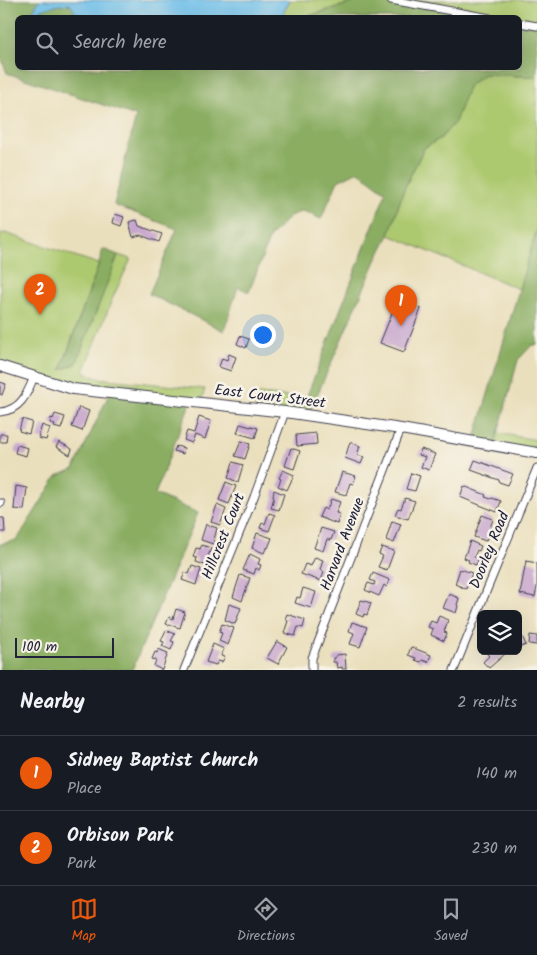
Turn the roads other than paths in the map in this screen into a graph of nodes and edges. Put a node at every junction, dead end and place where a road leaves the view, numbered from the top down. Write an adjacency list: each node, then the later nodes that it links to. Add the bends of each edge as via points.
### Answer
1 (391, 0): 2 (street)
2 (474, 15)
3 (522, 23): 4 (street)
4 (537, 26)
5 (0, 366): 6 (main road, East Court Street)
6 (34, 377): 7 (street, via 18,405); 8 (main road, East Court Street, via 73,389)
7 (0, 412)
8 (285, 412): 9 (main road, East Court Street); 12 (street, Hillcrest Court)
9 (401, 429): 10 (main road, East Court Street); 13 (street, Harvard Avenue, via 312,658)
10 (537, 453)
11 (537, 468): 14 (street, Doorley Road)
12 (184, 670)
13 (312, 670)
14 (454, 670)

